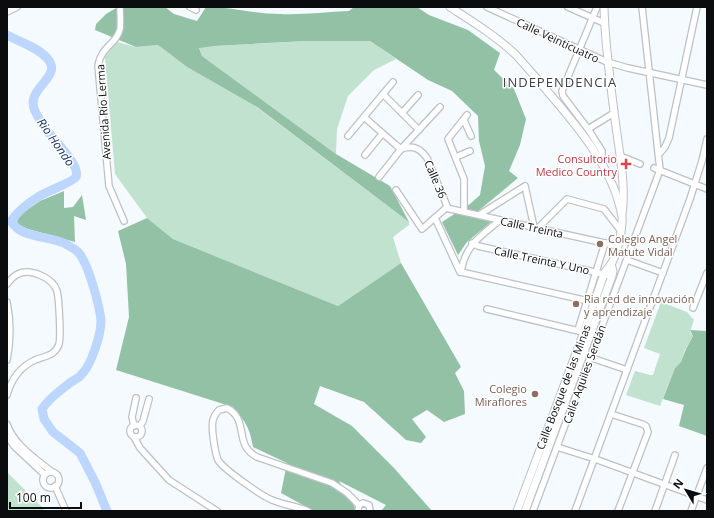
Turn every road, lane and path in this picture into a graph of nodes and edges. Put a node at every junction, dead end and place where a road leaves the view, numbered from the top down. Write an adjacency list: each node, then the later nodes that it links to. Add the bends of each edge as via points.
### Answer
1 (17, 7): 10 (street)
2 (120, 7): 50 (street, Avenida Río Lerma, via 120,29 102,53 98,66 109,186)
3 (450, 7): 37 (main road, via 516,55 583,134)
4 (487, 7): 13 (street, Calle Veinticuatro)
5 (568, 7): 11 (street)
6 (597, 7): 11 (street)
7 (604, 7): 12 (main road)
8 (643, 7): 15 (street)
9 (697, 7): 16 (street)
10 (7, 12)
11 (592, 18): 12 (street); 13 (street)
12 (604, 23): 14 (main road)
13 (580, 49): 14 (street, Calle Veinticuatro); 25 (street, via 563,88 564,96)
14 (608, 62): 15 (street, Calle Veinticuatro); 23 (main road)
15 (649, 72): 16 (street, Calle Veinticuatro); 33 (street)
16 (681, 79): 18 (street, Calle Veinticuatro); 33 (street, via 669,138)
17 (393, 82): 19 (street)
18 (707, 85)
19 (383, 94): 22 (street); 24 (street)
20 (418, 95): 22 (street)
21 (440, 108): 26 (street)
22 (402, 112): 26 (street)
23 (614, 113): 25 (street); 35 (main road)
24 (364, 117): 27 (street); 28 (street)
25 (588, 129): 37 (street, via 602,151)
26 (419, 130): 31 (street)
27 (382, 134): 31 (street); 34 (street)
28 (348, 136)
29 (471, 136): 36 (street, via 466,118 448,138)
30 (707, 139): 41 (street)
31 (401, 149): 40 (street); 44 (street, Calle 36, via 418,148 427,158)
32 (470, 151): 36 (street)
33 (659, 154): 39 (street)
34 (365, 155)
35 (620, 156): 38 (street); 48 (main road, via 624,199)
36 (456, 157): 45 (street, via 464,179)
37 (599, 159): 48 (main road, via 613,188)
38 (640, 164)
39 (657, 169): 41 (street); 56 (street, Calle Aquiles Serdán)
40 (379, 177)
41 (695, 184): 42 (street); 60 (street)
42 (707, 189)
43 (396, 190): 47 (street, via 422,229)
44 (446, 208): 45 (street, Calle Treinta); 47 (street)
45 (464, 212): 46 (street, Calle Treinta)
46 (479, 215): 49 (street, Calle Treinta); 51 (street, via 525,186)
47 (435, 218): 58 (street)
48 (622, 218): 52 (main road)
49 (500, 220): 51 (street, Calle Treinta); 54 (street)
50 (124, 221)
51 (536, 228): 52 (street, via 567,199 604,209); 53 (street, Calle Treinta)
52 (621, 231): 55 (main road)
53 (605, 243): 55 (street, Calle Treinta); 59 (street)
54 (472, 244): 58 (street, via 462,262); 59 (street, Calle Treinta Y Uno)
55 (618, 246): 57 (main road)
56 (627, 260): 60 (street); 70 (street, Calle Aquiles Serdán)
57 (611, 264): 59 (main road, Calle Bosque de las Minas); 62 (main road, Calle Bosque de las Minas)
58 (460, 272): 65 (street)
59 (600, 273): 62 (street, Calle Treinta Y Uno); 65 (main road, Calle Bosque de las Minas)
60 (663, 273): 72 (street)
61 (707, 273): 67 (street)
62 (612, 276): 66 (main road, Calle Bosque de las Minas)
63 (7, 284): 73 (street, via 11,278 25,272 33,273 52,283 57,291 60,336 56,350 49,356 34,361 18,372 10,384)
64 (7, 302): 71 (street, via 11,331)
65 (591, 302): 66 (street); 69 (main road, Calle Bosque de las Minas)
66 (602, 306): 69 (main road, Calle Bosque de las Minas)
67 (693, 308)
68 (487, 309): 69 (street)
69 (584, 332): 97 (main road, Calle Bosque de las Minas); 98 (main road, Calle Bosque de las Minas)
70 (590, 357): 72 (street); 81 (street, Calle Aquiles Serdán)
71 (7, 360)
72 (627, 370): 76 (street)
73 (7, 395)
74 (136, 398): 78 (street, via 132,417)
75 (149, 399): 78 (street, via 143,421)
76 (611, 414): 83 (street); 86 (street, via 646,426 648,432)
77 (7, 424): 85 (street, via 17,442)
78 (137, 426): 80 (street, via 130,431); 80 (street, via 142,430 142,434)
79 (7, 436): 87 (street)
80 (134, 437): 94 (street, via 140,448 169,480)
81 (557, 446): 83 (street); 99 (street, Calle Aquiles Serdán)
82 (675, 455): 88 (street)
83 (595, 459): 86 (street); 100 (street)
84 (707, 468): 90 (street)
85 (52, 472): 87 (street); 89 (street, via 59,478)
86 (633, 473): 88 (street); 101 (street)
87 (45, 475): 89 (street, via 46,486)
88 (666, 484): 90 (street); 102 (street)
89 (56, 486): 93 (street)
90 (697, 496): 91 (street); 103 (street)
91 (707, 500)
92 (359, 508): 95 (street, via 347,493 332,483 249,453 236,415 227,408 219,410 212,424 214,444 218,459 225,468 272,500); 96 (street, via 363,503 367,504)
93 (66, 511)
94 (217, 511)
95 (308, 511)
96 (370, 511)
97 (517, 511)
98 (525, 511)
99 (533, 511)
100 (575, 511)
101 (618, 511)
102 (656, 511)
103 (691, 511)

